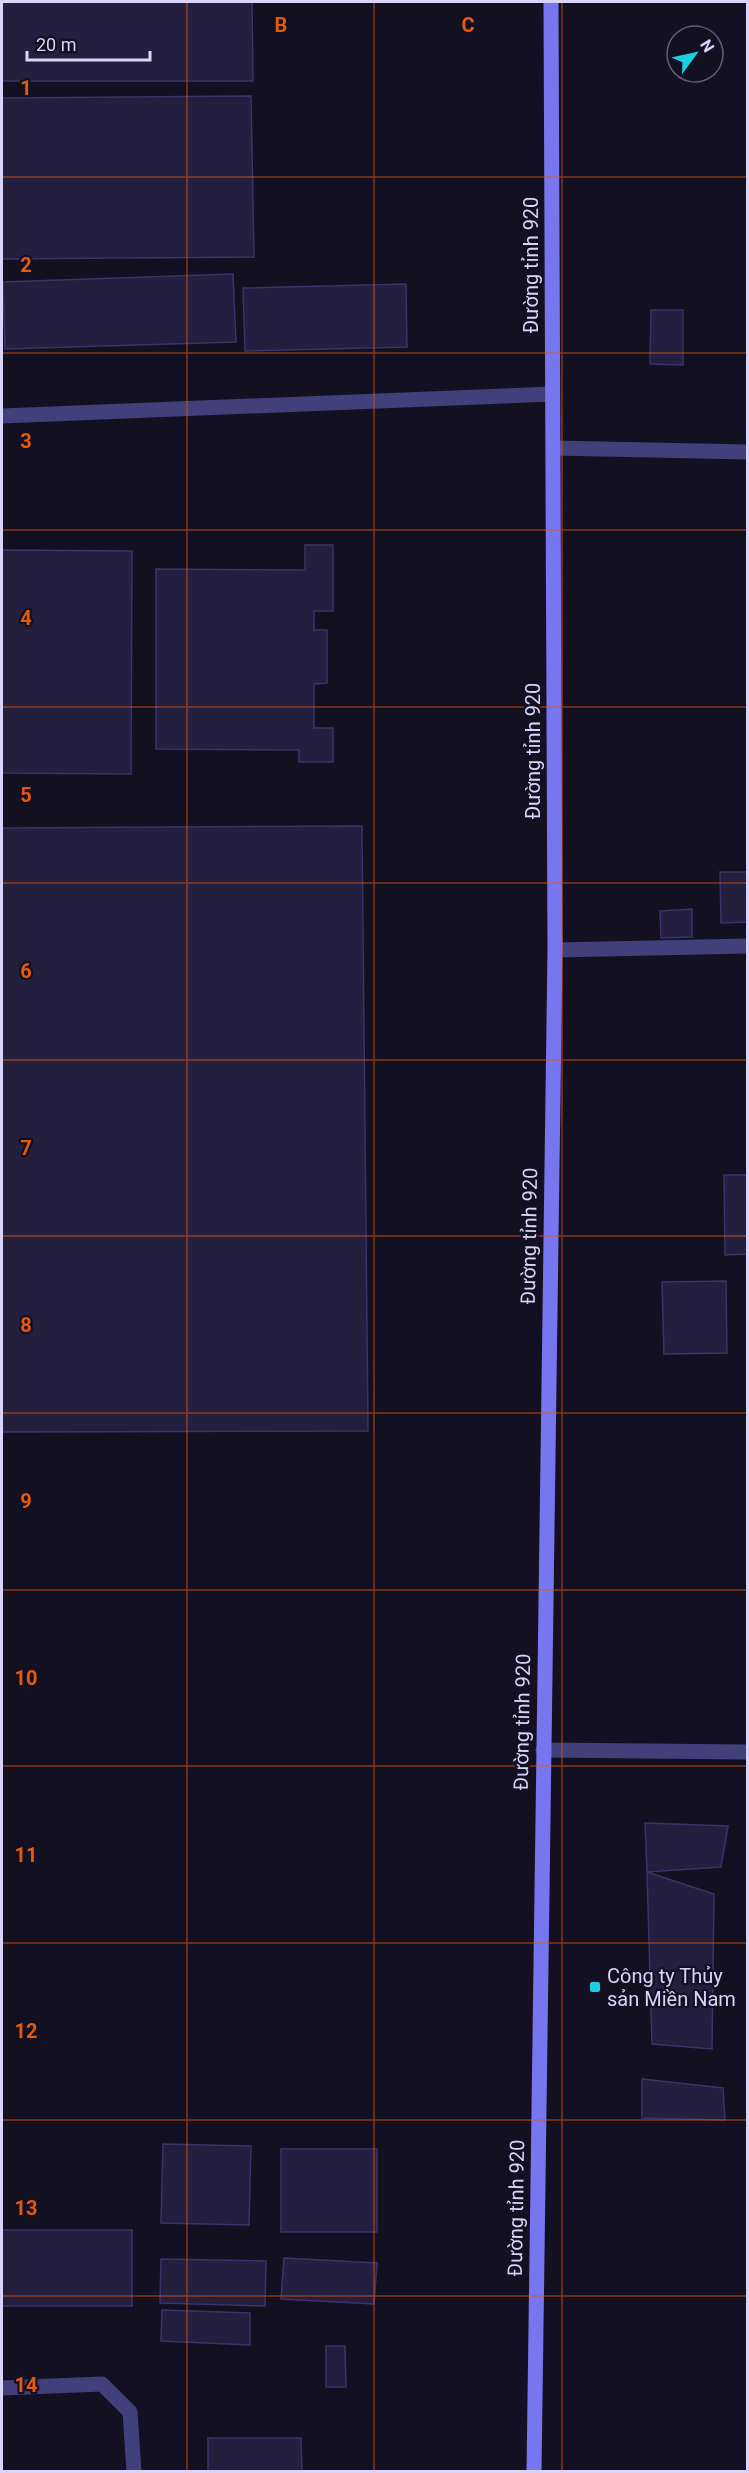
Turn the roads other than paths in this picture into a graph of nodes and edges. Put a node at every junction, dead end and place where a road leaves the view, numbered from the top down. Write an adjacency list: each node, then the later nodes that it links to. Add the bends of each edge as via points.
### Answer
1 (551, 2): 2 (main road, Đường tỉnh 920)
2 (552, 394): 3 (street); 4 (main road, Đường tỉnh 920)
3 (2, 416)
4 (554, 448): 5 (street); 7 (main road, Đường tỉnh 920)
5 (747, 452)
6 (747, 946): 7 (street)
7 (555, 950): 8 (main road, Đường tỉnh 920)
8 (543, 1750): 9 (street); 12 (main road, Đường tỉnh 920)
9 (747, 1752)
10 (2, 2388): 11 (street, via 102,2384 130,2412)
11 (134, 2472)
12 (534, 2472)

